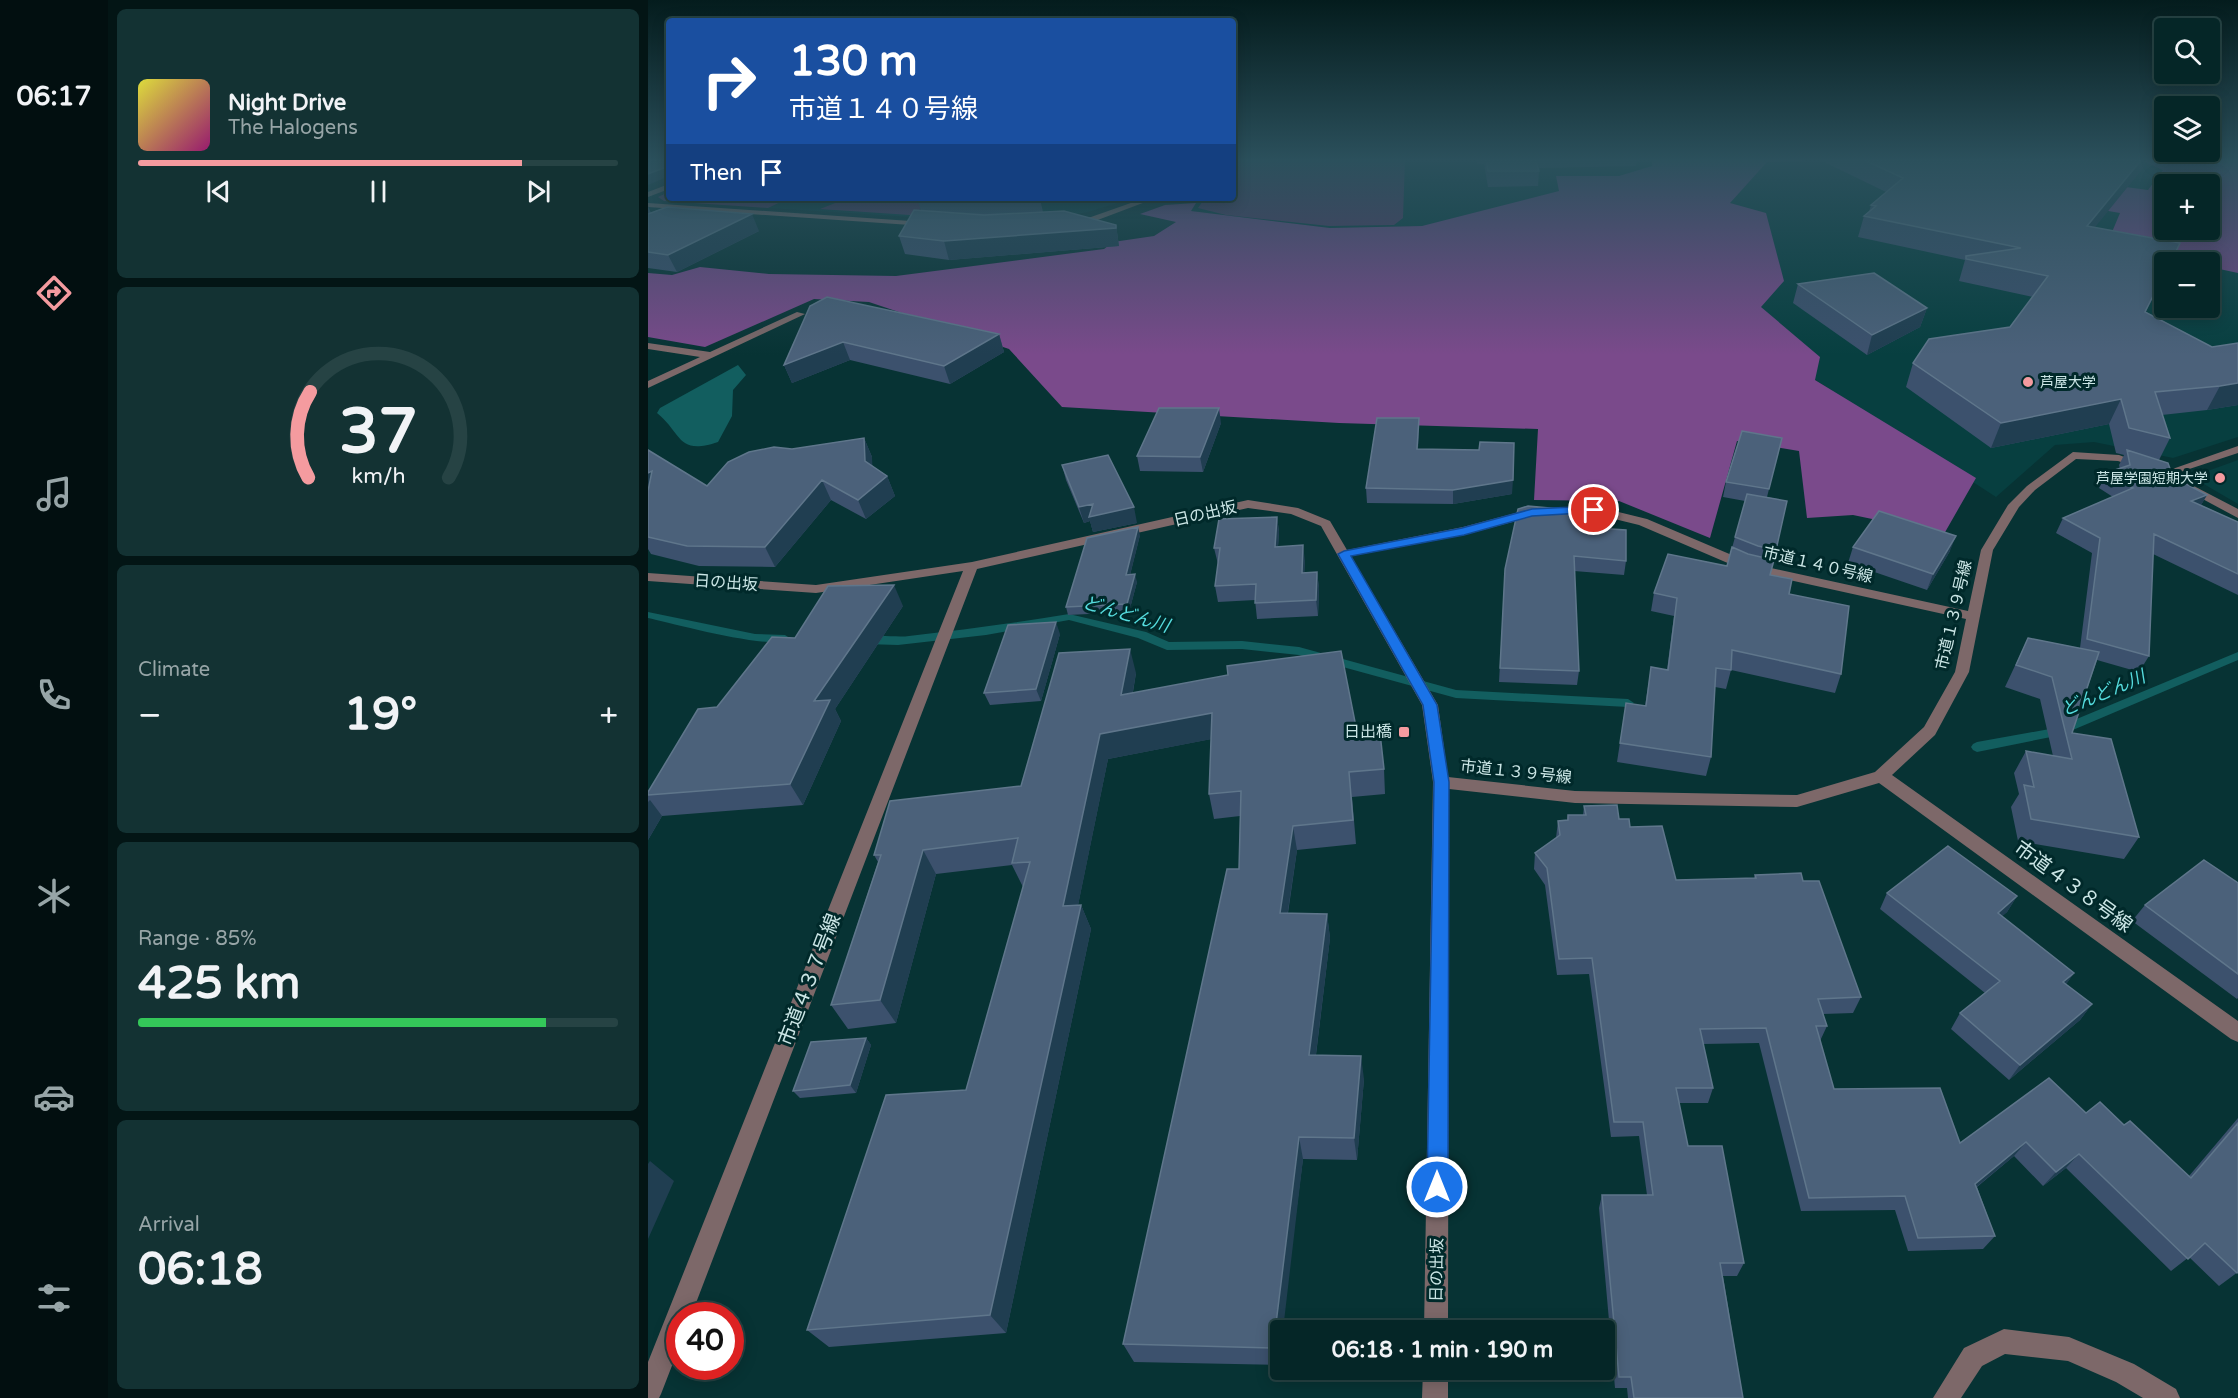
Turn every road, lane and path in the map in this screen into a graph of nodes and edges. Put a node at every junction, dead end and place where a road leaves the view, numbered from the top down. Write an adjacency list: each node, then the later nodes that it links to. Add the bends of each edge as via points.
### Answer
1 (800, 314): 3 (street)
2 (648, 346): 3 (street)
3 (708, 355): 4 (street)
4 (648, 385)
5 (2238, 449): 6 (street)
6 (2167, 473): 7 (street, 市道１３９号線); 11 (street, 市道１３９号線, via 2119,458 2073,455 2031,488 2009,514 1987,550)
7 (2238, 514)
8 (1344, 554): 9 (street, 日の出坂, via 1326,524 1294,511 1248,504); 11 (street, 市道１４０号線, via 1464,531 1532,512 1594,510 1643,522 1749,567); 13 (street, 日の出坂, via 1430,705)
9 (972, 566): 10 (street, 日の出坂, via 816,589); 17 (street, 市道４３７号線)
10 (648, 577)
11 (1974, 617): 12 (street, 市道１３９号線, via 1962,672 1930,732)
12 (1881, 776): 13 (street, 市道１３９号線, via 1797,801 1575,797); 14 (street, 市道４３８号線)
13 (1441, 782): 15 (street, 日の出坂)
14 (2238, 1034)
15 (1436, 1320)
16 (1436, 1380): 18 (street)
17 (648, 1394)
18 (1435, 1398)
19 (1946, 1398): 20 (street, via 1973,1357 2004,1341 2069,1349 2126,1372)
20 (2167, 1398)

